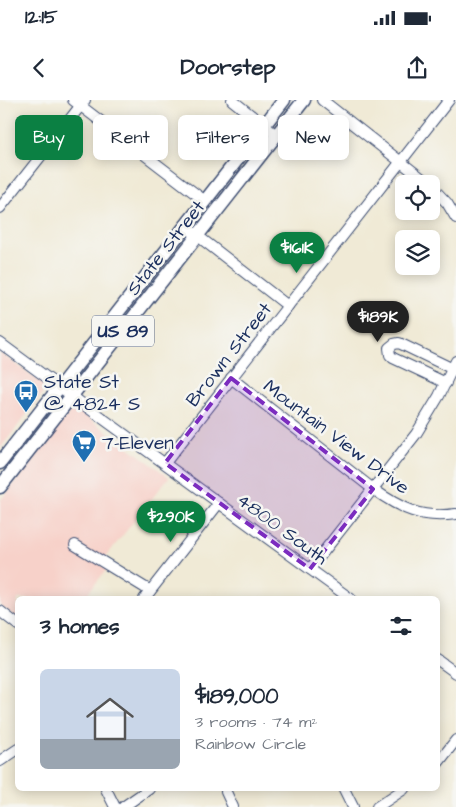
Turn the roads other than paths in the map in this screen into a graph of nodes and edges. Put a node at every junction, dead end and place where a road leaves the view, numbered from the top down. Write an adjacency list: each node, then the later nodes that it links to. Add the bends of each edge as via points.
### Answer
1 (232, 100): 7 (street)
2 (284, 100): 8 (main road, State Street / US 89)
3 (304, 100): 10 (main road, State Street / US 89)
4 (322, 100): 12 (street)
5 (449, 100): 12 (street, Brown Street)
6 (80, 102): 15 (street); 16 (street)
7 (251, 115)
8 (268, 120)
9 (268, 128): 10 (street)
10 (276, 135): 19 (main road, State Street / US 89)
11 (237, 160): 15 (main road, State Street / US 89)
12 (401, 162): 13 (street); 20 (street, Brown Street)
13 (417, 175)
14 (440, 196): 17 (street)
15 (206, 201): 18 (main road, State Street / US 89)
16 (0, 208)
17 (456, 218)
18 (185, 226): 19 (street); 25 (main road, State Street / US 89)
19 (197, 236): 20 (street); 26 (main road, State Street / US 89)
20 (288, 306): 23 (street, Brown Street)
21 (0, 343): 25 (street, 4800 South)
22 (454, 365): 24 (street); 24 (street, via 399,344 389,348 393,358)
23 (231, 378): 28 (street, Brown Street); 30 (street, Mountain View Drive)
24 (446, 383): 30 (street, via 420,428)
25 (59, 386): 26 (street, 4800 South); 27 (main road, State Street / US 89)
26 (72, 396): 28 (street, 4800 South); 29 (main road, State Street / US 89)
27 (0, 463)
28 (165, 463): 31 (street, 4800 South)
29 (0, 487)
30 (373, 489): 32 (street, Mountain View Drive, via 397,505 416,512 438,516); 34 (street)
31 (219, 503): 34 (street, 4800 South); 35 (street)
32 (456, 514)
33 (75, 545): 35 (street, via 144,587)
34 (310, 569): 36 (street, 4800 South)
35 (147, 595)
36 (347, 596)
37 (0, 611): 38 (street)
38 (15, 623)
39 (440, 662): 40 (street)
40 (456, 674)
41 (456, 740): 43 (street)
42 (15, 751): 44 (street)
43 (440, 760)
44 (0, 761)
45 (107, 791): 50 (street)
46 (147, 791): 51 (street)
47 (345, 791): 53 (street)
48 (401, 791): 54 (street)
49 (226, 792): 52 (street)
50 (115, 807)
51 (123, 807)
52 (233, 807)
53 (353, 807)
54 (377, 807)

